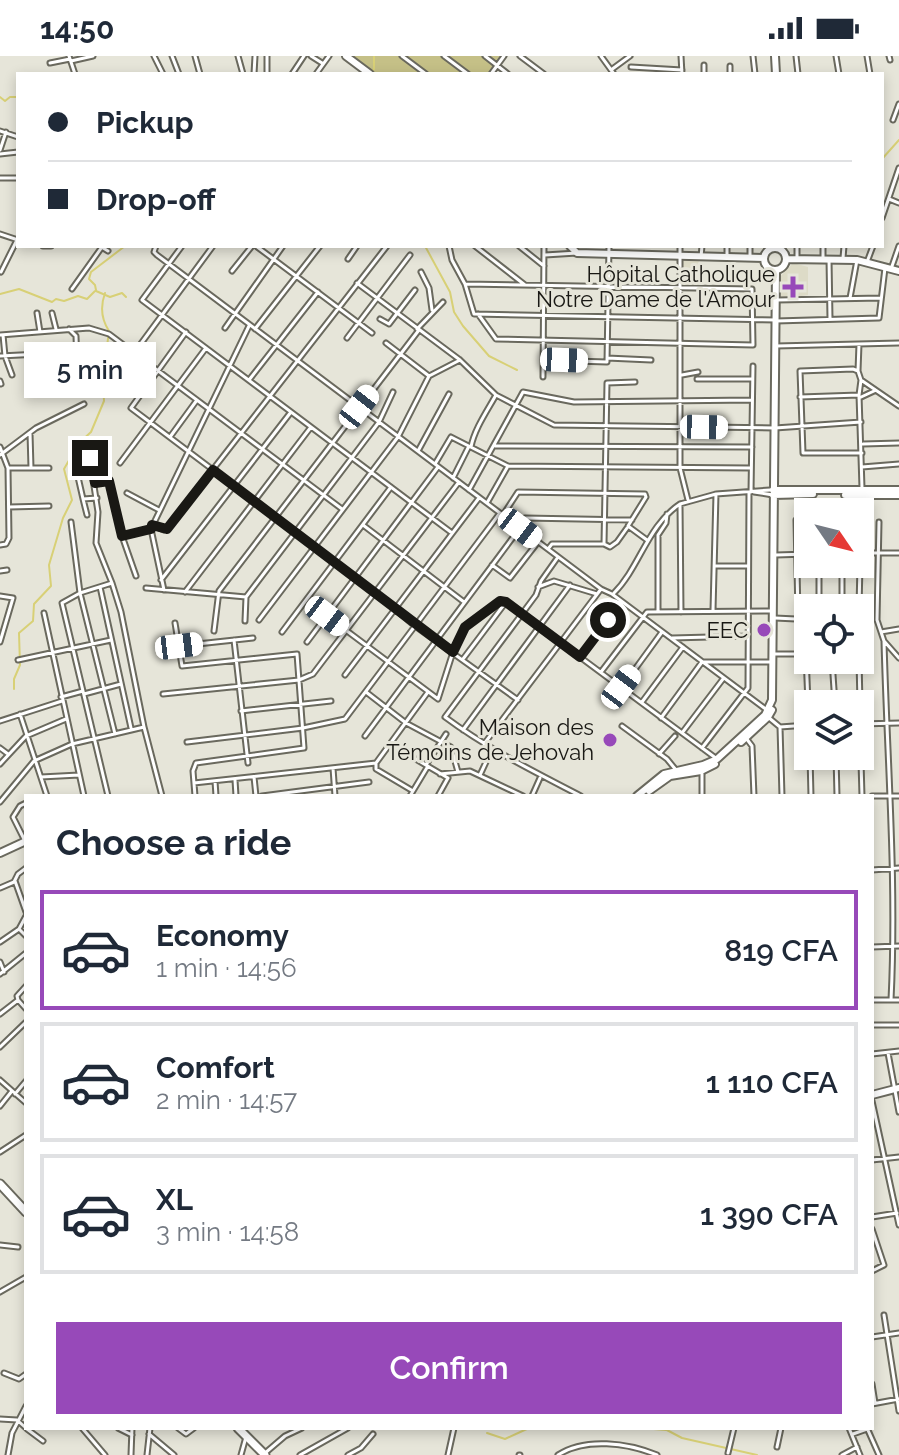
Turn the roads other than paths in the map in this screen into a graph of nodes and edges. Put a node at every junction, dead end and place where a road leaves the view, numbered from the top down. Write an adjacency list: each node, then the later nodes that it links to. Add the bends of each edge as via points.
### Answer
1 (93, 56): 13 (street)
2 (311, 56): 15 (street)
3 (329, 56): 15 (street)
4 (346, 56): 21 (main road)
5 (402, 56): 22 (street)
6 (444, 56): 23 (street)
7 (485, 56): 17 (street)
8 (504, 56): 17 (street)
9 (520, 56): 26 (street)
10 (601, 56): 27 (street)
11 (681, 56): 28 (street)
12 (628, 57): 27 (street)
13 (70, 59): 14 (street)
14 (50, 63)
15 (323, 64): 20 (street)
16 (704, 65): 29 (street)
17 (497, 66): 24 (street); 25 (street)
18 (730, 66): 30 (street)
19 (631, 67): 28 (street)
20 (317, 72)
21 (367, 72)
22 (423, 72)
23 (465, 72)
24 (492, 72)
25 (505, 72)
26 (541, 72)
27 (612, 72)
28 (682, 72)
29 (704, 72)
30 (730, 72)
31 (899, 104): 32 (street)
32 (893, 120)
33 (0, 131): 34 (street)
34 (6, 132): 35 (street); 36 (street)
35 (16, 136)
36 (0, 152)
37 (899, 168): 38 (street)
38 (889, 199): 39 (street); 40 (street)
39 (899, 203)
40 (884, 213)
41 (16, 242): 92 (street)
42 (899, 246): 89 (street)
43 (100, 248): 102 (street)
44 (103, 248): 70 (street)
45 (154, 248): 87 (street)
46 (180, 248): 87 (street)
47 (211, 248): 95 (street)
48 (252, 248): 91 (street)
49 (257, 248): 81 (street)
50 (281, 248): 81 (street)
51 (319, 248): 94 (street)
52 (356, 248): 82 (street)
53 (385, 248): 96 (street)
54 (449, 248): 97 (street)
55 (478, 248): 98 (street)
56 (522, 248): 88 (street)
57 (544, 248): 73 (street)
58 (572, 248): 71 (main road)
59 (680, 248): 74 (street)
60 (702, 248): 75 (street)
61 (727, 248): 76 (street)
62 (750, 248): 77 (street)
63 (775, 248): 78 (main road)
64 (778, 248): 83 (main road)
65 (797, 248): 79 (street)
66 (824, 248): 80 (street)
67 (844, 248): 84 (street)
68 (872, 248): 86 (street)
69 (609, 249): 71 (main road); 74 (main road); 100 (street)
70 (108, 251)
71 (577, 253): 73 (street)
72 (410, 255): 105 (street)
73 (545, 255): 88 (street)
74 (680, 256): 75 (main road); 101 (street)
75 (701, 257): 76 (main road)
76 (727, 257): 77 (main road)
77 (750, 258): 78 (main road)
78 (764, 258): 90 (main road, via 767,267)
79 (797, 258): 80 (main road); 83 (main road)
80 (826, 258): 84 (main road); 108 (street)
81 (273, 259): 94 (street); 115 (street)
82 (348, 259)
83 (787, 259): 90 (main road)
84 (843, 259): 85 (main road)
85 (857, 260): 86 (main road); 106 (street)
86 (867, 262): 89 (main road)
87 (168, 263): 95 (street); 116 (street, via 142,300)
88 (544, 266): 99 (street)
89 (892, 269): 107 (street)
90 (776, 270): 109 (main road)
91 (232, 271)
92 (1, 272)
93 (421, 272): 112 (street)
94 (297, 277): 104 (street); 131 (street)
95 (188, 278): 115 (street); 116 (street)
96 (357, 283): 105 (street); 111 (street)
97 (465, 284): 98 (street); 118 (street)
98 (525, 285): 99 (street)
99 (543, 285): 100 (street); 119 (street)
100 (608, 286): 101 (street); 120 (street)
101 (679, 288): 121 (street); 123 (street, via 752,289)
102 (72, 289)
103 (415, 290): 117 (street)
104 (318, 292): 111 (street); 144 (street)
105 (376, 298): 117 (street); 126 (street)
106 (850, 298): 107 (street); 108 (street)
107 (881, 298): 124 (street, via 879,318)
108 (830, 299): 109 (street); 124 (street)
109 (777, 300): 125 (main road)
110 (443, 302): 112 (street)
111 (337, 307): 126 (street); 152 (street)
112 (432, 310): 132 (street)
113 (37, 313): 133 (street)
114 (52, 313): 129 (street)
115 (234, 313): 127 (street); 128 (street)
116 (161, 314): 134 (street); 148 (street)
117 (397, 314): 122 (street, via 388,325); 132 (street)
118 (478, 314): 119 (street); 138 (street, via 496,339)
119 (543, 316): 120 (street); 138 (street)
120 (608, 317): 121 (street); 139 (street)
121 (679, 317): 123 (street); 141 (street)
122 (380, 319)
123 (753, 319): 125 (street); 141 (street, via 753,345)
124 (830, 319): 125 (street)
125 (776, 320): 145 (main road)
126 (358, 323): 135 (street); 137 (street)
127 (250, 325): 131 (street); 157 (street)
128 (225, 328)
129 (56, 329): 130 (street); 133 (street)
130 (69, 329): 146 (street); 148 (street, via 106,332)
131 (255, 329): 144 (street)
132 (418, 329): 149 (street); 153 (street)
133 (40, 332): 136 (street)
134 (186, 332): 147 (street); 159 (street)
135 (372, 333)
136 (2, 335): 150 (street)
137 (347, 338)
138 (543, 340): 139 (street); 154 (street)
139 (607, 342): 141 (street); 151 (street)
140 (386, 343): 149 (street)
141 (679, 343): 163 (street)
142 (899, 343): 143 (street)
143 (859, 344): 145 (street); 160 (street)
144 (276, 345): 152 (street); 168 (street)
145 (776, 346): 197 (main road)
146 (76, 348): 150 (street); 156 (street)
147 (206, 348): 157 (street); 171 (street)
148 (134, 353): 159 (street)
149 (400, 354): 164 (street); 186 (street)
150 (3, 356): 162 (street)
151 (607, 358): 154 (street); 155 (street)
152 (297, 360): 176 (street); 186 (street)
153 (460, 360): 164 (street); 175 (street)
154 (543, 360): 165 (street)
155 (651, 360)
156 (77, 366)
157 (230, 366): 168 (street); 187 (street)
158 (753, 366): 167 (street)
159 (157, 370): 171 (street); 189 (street, via 131,408)
160 (858, 371): 169 (street); 178 (street, via 801,371)
161 (698, 372): 163 (street)
162 (12, 375)
163 (681, 375): 182 (street)
164 (429, 376): 201 (street)
165 (543, 377)
166 (697, 379): 167 (street)
167 (752, 379): 180 (street)
168 (249, 380): 176 (street)
169 (861, 380): 172 (street); 177 (street)
170 (635, 382): 181 (street, via 608,381)
171 (177, 385): 179 (street); 189 (street)
172 (876, 390): 177 (street); 185 (street)
173 (393, 392): 190 (street)
174 (449, 394): 213 (street)
175 (496, 395): 184 (street); 205 (street)
176 (270, 396): 188 (street); 199 (street)
177 (859, 396): 178 (street); 191 (street)
178 (800, 397): 196 (street)
179 (197, 400): 187 (street); 200 (street)
180 (752, 400): 182 (street); 195 (street)
181 (607, 401): 182 (street); 184 (street, via 561,401 523,392); 192 (street)
182 (680, 401): 194 (street)
183 (84, 404): 198 (street)
184 (516, 405): 192 (street, via 554,425); 206 (street)
185 (899, 406)
186 (359, 407): 190 (street); 202 (street)
187 (209, 409): 199 (street); 212 (street)
188 (291, 412): 193 (street); 211 (street)
189 (149, 422): 200 (street); 220 (street)
190 (379, 422): 201 (street); 218 (street)
191 (861, 422): 196 (street); 204 (street)
192 (607, 426): 194 (street); 207 (street)
193 (311, 427): 202 (street); 221 (street)
194 (680, 427): 195 (street); 209 (street)
195 (752, 427): 197 (street); 210 (street)
196 (801, 427): 197 (street); 215 (street, via 805,454)
197 (775, 428): 243 (main road)
198 (30, 433): 216 (street); 228 (street)
199 (242, 434): 211 (street); 232 (street)
200 (170, 437): 212 (street)
201 (398, 437): 213 (street); 233 (street)
202 (331, 442): 218 (street); 236 (street)
203 (899, 443): 204 (street)
204 (862, 444): 215 (street)
205 (470, 446): 217 (street); 223 (street, via 451,437); 235 (street)
206 (493, 446): 207 (street); 217 (street)
207 (607, 446): 209 (street); 225 (street)
208 (0, 447): 216 (street)
209 (680, 447): 210 (street); 230 (street)
210 (752, 447): 231 (street)
211 (263, 449): 221 (street); 240 (street)
212 (189, 451): 232 (street); 263 (street)
213 (418, 451): 223 (street)
214 (103, 452): 237 (street)
215 (862, 453): 226 (street)
216 (2, 454): 227 (street)
217 (488, 456): 224 (street); 242 (street)
218 (350, 457): 233 (street); 249 (street)
219 (90, 458): 239 (street)
220 (120, 463)
221 (283, 464): 236 (street); 256 (street)
222 (899, 464): 226 (street)
223 (437, 466): 235 (street); 257 (street)
224 (508, 466): 225 (street); 258 (street)
225 (606, 467): 230 (street); 246 (street)
226 (862, 467): 247 (street)
227 (8, 468): 228 (street); 261 (street)
228 (31, 468): 229 (street)
229 (49, 468)
230 (680, 468): 231 (street); 255 (street)
231 (751, 468): 244 (street)
232 (213, 470): 240 (street); 276 (street, via 167,529)
233 (371, 472): 241 (street); 262 (street)
234 (78, 477): 254 (street)
235 (453, 478): 238 (street)
236 (303, 480): 249 (street); 267 (street)
237 (109, 481): 239 (street); 280 (street)
238 (459, 482): 242 (street); 268 (street)
239 (95, 483): 251 (street)
240 (234, 486): 256 (street); 305 (street)
241 (391, 487): 257 (street); 274 (street)
242 (469, 490): 252 (street)
243 (774, 491): 244 (street); 247 (main road); 293 (main road)
244 (751, 492): 250 (street); 298 (street)
245 (127, 493): 263 (street)
246 (606, 493): 264 (street, via 518,492); 270 (street); 271 (street, via 645,495)
247 (862, 493): 248 (main road); 253 (street)
248 (899, 493)
249 (322, 494): 262 (street); 278 (street)
250 (716, 494): 255 (street); 297 (street)
251 (97, 498): 254 (street); 306 (street, via 96,543)
252 (479, 498): 258 (street); 279 (street)
253 (862, 498)
254 (83, 499): 266 (street)
255 (688, 500): 259 (street)
256 (255, 501): 267 (street); 314 (street)
257 (412, 503): 268 (street); 282 (street)
258 (487, 503): 264 (street)
259 (680, 504): 265 (street); 328 (street)
260 (49, 506): 261 (street)
261 (9, 507): 285 (street, via 9,538)
262 (342, 509): 286 (street)
263 (160, 510): 276 (street)
264 (502, 514): 277 (street); 309 (street)
265 (667, 514): 281 (street); 327 (street, via 658,535)
266 (87, 515)
267 (275, 516): 278 (street); 319 (street)
268 (432, 518): 279 (street); 292 (street)
269 (525, 518): 270 (street)
270 (605, 519): 271 (street); 284 (street)
271 (632, 520): 275 (street)
272 (71, 522): 315 (street)
273 (879, 522): 291 (street)
274 (363, 525): 282 (street); 295 (street)
275 (628, 526): 281 (street); 284 (street, via 614,545)
276 (152, 527): 280 (street); 305 (street)
277 (520, 528): 283 (street); 296 (street)
278 (295, 531): 286 (street); 321 (street)
279 (452, 533): 301 (street)
280 (122, 536): 302 (street)
281 (647, 540): 318 (street)
282 (383, 541): 292 (street); 303 (street)
283 (538, 542): 287 (street); 296 (street, via 510,578)
284 (604, 544): 287 (street, via 552,544)
285 (0, 545)
286 (315, 546): 295 (street); 335 (street)
287 (548, 549): 294 (street)
288 (899, 553): 291 (street)
289 (794, 554): 293 (street)
290 (874, 554): 291 (street)
291 (878, 554): 346 (street)
292 (403, 556): 301 (street); 316 (street)
293 (773, 556): 331 (main road)
294 (558, 557): 310 (street); 312 (street)
295 (335, 562): 303 (street); 344 (street)
296 (492, 565): 323 (street)
297 (715, 566): 298 (street); 329 (street)
298 (748, 566): 326 (street)
299 (7, 570): 300 (street)
300 (0, 571)
301 (423, 571): 309 (street); 325 (street)
302 (136, 576)
303 (356, 577): 316 (street); 333 (street)
304 (796, 578): 331 (street, via 798,616)
305 (161, 580): 313 (street)
306 (112, 583): 308 (street); 408 (street)
307 (570, 585): 310 (street, via 554,581); 317 (street); 340 (street)
308 (100, 587): 315 (street); 350 (street)
309 (444, 587): 323 (street); 339 (street)
310 (538, 587): 332 (street)
311 (146, 588): 313 (street)
312 (601, 589): 317 (street); 318 (street)
313 (164, 590): 314 (street)
314 (185, 592): 319 (street)
315 (80, 593): 357 (street); 361 (street, via 62,603)
316 (376, 593): 325 (street); 343 (street)
317 (597, 594): 356 (street)
318 (612, 594): 322 (street)
319 (218, 595): 321 (street); 342 (street)
320 (0, 596): 336 (street, via 13,598)
321 (246, 597): 337 (street)
322 (621, 601): 334 (street); 365 (street)
323 (464, 602): 352 (street)
324 (506, 602): 332 (street); 362 (street, via 470,621); 368 (street)
325 (395, 610): 339 (street); 359 (street)
326 (748, 611): 329 (street); 331 (street); 347 (street)
327 (658, 612): 328 (street); 334 (street)
328 (681, 612): 329 (street)
329 (713, 612)
330 (44, 613): 363 (street)
331 (774, 613): 366 (main road)
332 (522, 614): 340 (street); 374 (street)
333 (327, 616): 343 (street); 355 (street)
334 (643, 617): 345 (street); 375 (street)
335 (259, 620)
336 (3, 621): 354 (street)
337 (245, 621)
338 (175, 623): 358 (street)
339 (415, 626): 352 (street); 371 (street)
340 (539, 626): 356 (street); 380 (street)
341 (899, 629): 346 (street)
342 (214, 631)
343 (347, 631): 359 (street); 379 (street, via 319,668)
344 (282, 632)
345 (662, 632): 349 (street); 383 (street)
346 (881, 632): 353 (street)
347 (748, 636): 349 (street); 373 (street)
348 (253, 638): 351 (street)
349 (671, 638): 360 (street)
350 (111, 640): 357 (street); 381 (street)
351 (234, 640): 358 (street); 370 (street)
352 (436, 640): 362 (street); 377 (street)
353 (884, 641): 367 (street); 402 (street)
354 (0, 642)
355 (307, 642)
356 (561, 643): 365 (street); 391 (street)
357 (93, 644): 361 (street); 384 (street)
358 (179, 646): 370 (street, via 182,666)
359 (367, 646): 371 (street); 376 (street)
360 (683, 647): 372 (street); 393 (street)
361 (73, 648): 363 (street); 387 (street)
362 (453, 652): 368 (street); 386 (street, via 438,699)
363 (51, 653): 369 (street); 390 (street)
364 (794, 656): 366 (street)
365 (580, 657): 375 (street)
366 (773, 658): 373 (street); 398 (main road)
367 (899, 658)
368 (463, 659): 374 (street)
369 (18, 660)
370 (236, 660): 379 (street, via 297,654); 382 (street)
371 (388, 662): 377 (street); 385 (street)
372 (702, 662): 373 (street); 378 (street); 399 (street)
373 (748, 662): 388 (street)
374 (480, 671): 380 (street); 412 (street, via 445,717)
375 (601, 672): 383 (street)
376 (345, 675)
377 (408, 677): 386 (street); 395 (street)
378 (724, 678): 388 (street); 413 (street)
379 (299, 680): 382 (street); 394 (street)
380 (496, 683): 391 (street); 412 (street)
381 (121, 684): 384 (street); 411 (street)
382 (239, 686): 389 (street); 396 (street)
383 (621, 687): 393 (street)
384 (104, 689): 387 (street); 414 (street)
385 (366, 692): 395 (street); 410 (street, via 345,719)
386 (428, 692): 403 (street)
387 (83, 693): 390 (street); 421 (street)
388 (744, 693): 398 (street); 428 (street)
389 (163, 694)
390 (62, 699): 397 (street); 400 (street)
391 (518, 700): 426 (street)
392 (331, 701): 394 (street)
393 (642, 703): 399 (street)
394 (301, 704): 396 (street); 410 (street)
395 (386, 708): 403 (street); 418 (street)
396 (241, 711): 415 (street)
397 (20, 714): 401 (street); 417 (street)
398 (767, 714): 409 (street); 420 (main road)
399 (661, 718): 413 (street)
400 (66, 719): 417 (street); 424 (street)
401 (0, 721)
402 (886, 722): 404 (street); 405 (street); 486 (street)
403 (406, 723): 423 (street); 425 (street)
404 (899, 723)
405 (874, 724)
406 (622, 726): 431 (street)
407 (794, 726): 409 (street)
408 (144, 727): 411 (street); 463 (street)
409 (780, 727): 481 (street)
410 (303, 728): 415 (street); 432 (street, via 302,749)
411 (131, 729): 414 (street)
412 (463, 730): 426 (street)
413 (682, 733): 428 (street)
414 (115, 734): 421 (street)
415 (244, 734): 422 (street); 432 (street)
416 (446, 734): 423 (street)
417 (26, 736): 430 (street); 434 (street)
418 (365, 736)
419 (675, 736): 431 (street)
420 (745, 736): 433 (main road); 440 (main road, via 717,763); 480 (street, via 752,746)
421 (94, 739): 424 (street); 462 (street)
422 (187, 742)
423 (440, 743): 438 (street); 445 (street, via 451,747)
424 (72, 744): 434 (street); 447 (street)
425 (390, 744): 436 (street); 438 (street)
426 (484, 744): 429 (street)
427 (0, 748): 430 (street)
428 (702, 748): 433 (street)
429 (492, 749): 448 (street); 451 (street)
430 (8, 754): 437 (street)
431 (659, 754): 441 (street)
432 (246, 755): 435 (street); 455 (street, via 196,763)
433 (717, 759): 440 (main road)
434 (34, 761): 449 (street); 488 (street)
435 (248, 763)
436 (376, 763): 439 (street); 459 (street, via 376,769)
437 (0, 764)
438 (427, 766): 446 (street); 459 (street)
439 (333, 767): 450 (street); 456 (street)
440 (701, 768): 441 (main road); 478 (main road, via 666,777); 479 (street)
441 (676, 770): 477 (main road, via 658,777)
442 (810, 770): 482 (street)
443 (836, 770): 483 (street)
444 (861, 770): 484 (street)
445 (458, 772): 446 (street); 448 (street)
446 (440, 774): 472 (street, via 448,778)
447 (79, 775): 449 (street); 461 (street)
448 (480, 775): 457 (street)
449 (41, 777): 460 (street)
450 (254, 777): 452 (street); 467 (street)
451 (541, 777): 475 (street); 476 (street)
452 (235, 779): 453 (street); 466 (street)
453 (215, 781): 455 (street); 465 (street)
454 (369, 782): 456 (street)
455 (194, 783): 464 (street)
456 (334, 787): 458 (street); 470 (street)
457 (508, 788): 473 (street); 474 (street)
458 (316, 790): 468 (street); 469 (street)
459 (413, 791): 471 (street)
460 (46, 794)
461 (84, 794)
462 (108, 794)
463 (161, 794)
464 (195, 794)
465 (216, 794)
466 (236, 794)
467 (256, 794)
468 (296, 794)
469 (317, 794)
470 (335, 794)
471 (411, 794)
472 (439, 794)
473 (505, 794)
474 (519, 794)
475 (533, 794)
476 (577, 794)
477 (642, 794)
478 (643, 794)
479 (702, 794)
480 (754, 794)
481 (782, 794)
482 (811, 794)
483 (837, 794)
484 (862, 794)
485 (874, 796): 486 (street)
486 (890, 796): 487 (street); 494 (street)
487 (899, 796)
488 (0, 802)
489 (24, 804): 490 (street, via 13,817)
490 (24, 837)
491 (24, 842): 492 (main road)
492 (0, 853)
493 (899, 868): 494 (street)
494 (892, 869): 496 (street); 506 (street)
495 (24, 870): 497 (street)
496 (874, 870)
497 (15, 881): 498 (street); 500 (street)
498 (0, 888)
499 (24, 894): 500 (street)
500 (19, 897): 501 (street)
501 (24, 909)
502 (24, 918): 503 (street)
503 (19, 929): 504 (street); 505 (street)
504 (24, 934)
505 (0, 942)
506 (896, 946): 507 (street); 514 (street)
507 (874, 947)
508 (24, 955): 510 (street)
509 (0, 962): 510 (street)
510 (2, 973)
511 (24, 988): 512 (street)
512 (18, 1000): 516 (street); 517 (street)
513 (874, 1000): 514 (street)
514 (891, 1000): 515 (street)
515 (899, 1000)
516 (24, 1007)
517 (1, 1011)
518 (24, 1024): 521 (street)
519 (874, 1025): 520 (street)
520 (899, 1025)
521 (0, 1047)
522 (899, 1051): 523 (street)
523 (888, 1053): 524 (street); 527 (street)
524 (874, 1054)
525 (0, 1080): 528 (street)
526 (24, 1083): 528 (street)
527 (896, 1089): 529 (main road); 533 (street)
528 (14, 1093): 530 (street); 531 (street)
529 (874, 1097)
530 (24, 1101)
531 (0, 1106)
532 (874, 1107): 537 (street)
533 (899, 1112)
534 (24, 1136): 535 (street)
535 (0, 1152)
536 (899, 1157): 537 (street)
537 (885, 1159): 538 (street); 541 (street)
538 (874, 1160)
539 (0, 1184): 540 (main road)
540 (24, 1210)
541 (897, 1213): 542 (street); 543 (street)
542 (874, 1217)
543 (899, 1225)
544 (874, 1235): 547 (street, via 884,1265)
545 (0, 1245): 546 (street)
546 (18, 1247)
547 (874, 1270)
548 (24, 1278): 549 (street)
549 (0, 1292)
550 (884, 1315): 552 (street)
551 (899, 1333): 552 (street)
552 (888, 1335): 553 (street); 556 (street)
553 (874, 1337)
554 (4, 1373): 555 (street, via 19,1379)
555 (24, 1375)
556 (898, 1399): 557 (street); 559 (street)
557 (874, 1403)
558 (24, 1409): 561 (street)
559 (899, 1411)
560 (0, 1419): 561 (street)
561 (17, 1420): 562 (street); 587 (street)
562 (24, 1426)
563 (29, 1430): 582 (street)
564 (84, 1430): 588 (street)
565 (122, 1430): 580 (street)
566 (132, 1430): 580 (street)
567 (150, 1430): 577 (street)
568 (240, 1430): 581 (main road)
569 (298, 1430): 586 (street)
570 (344, 1430): 593 (street)
571 (454, 1430): 595 (street)
572 (734, 1430): 585 (street)
573 (781, 1430): 583 (street)
574 (850, 1430): 579 (street)
575 (862, 1430): 579 (street)
576 (868, 1430): 600 (street)
577 (149, 1434): 590 (street); 591 (street)
578 (373, 1434): 594 (street)
579 (853, 1434): 584 (street)
580 (132, 1435): 589 (street)
581 (246, 1437): 586 (main road); 592 (street)
582 (43, 1441)
583 (777, 1447)
584 (857, 1447): 598 (street); 599 (street)
585 (728, 1453)
586 (264, 1454)
587 (8, 1455)
588 (105, 1455)
589 (131, 1455)
590 (147, 1455)
591 (174, 1455)
592 (241, 1455)
593 (300, 1455)
594 (348, 1455)
595 (448, 1455)
596 (558, 1455): 597 (street, via 577,1446 615,1445)
597 (657, 1455)
598 (842, 1455)
599 (860, 1455)
600 (879, 1455)

